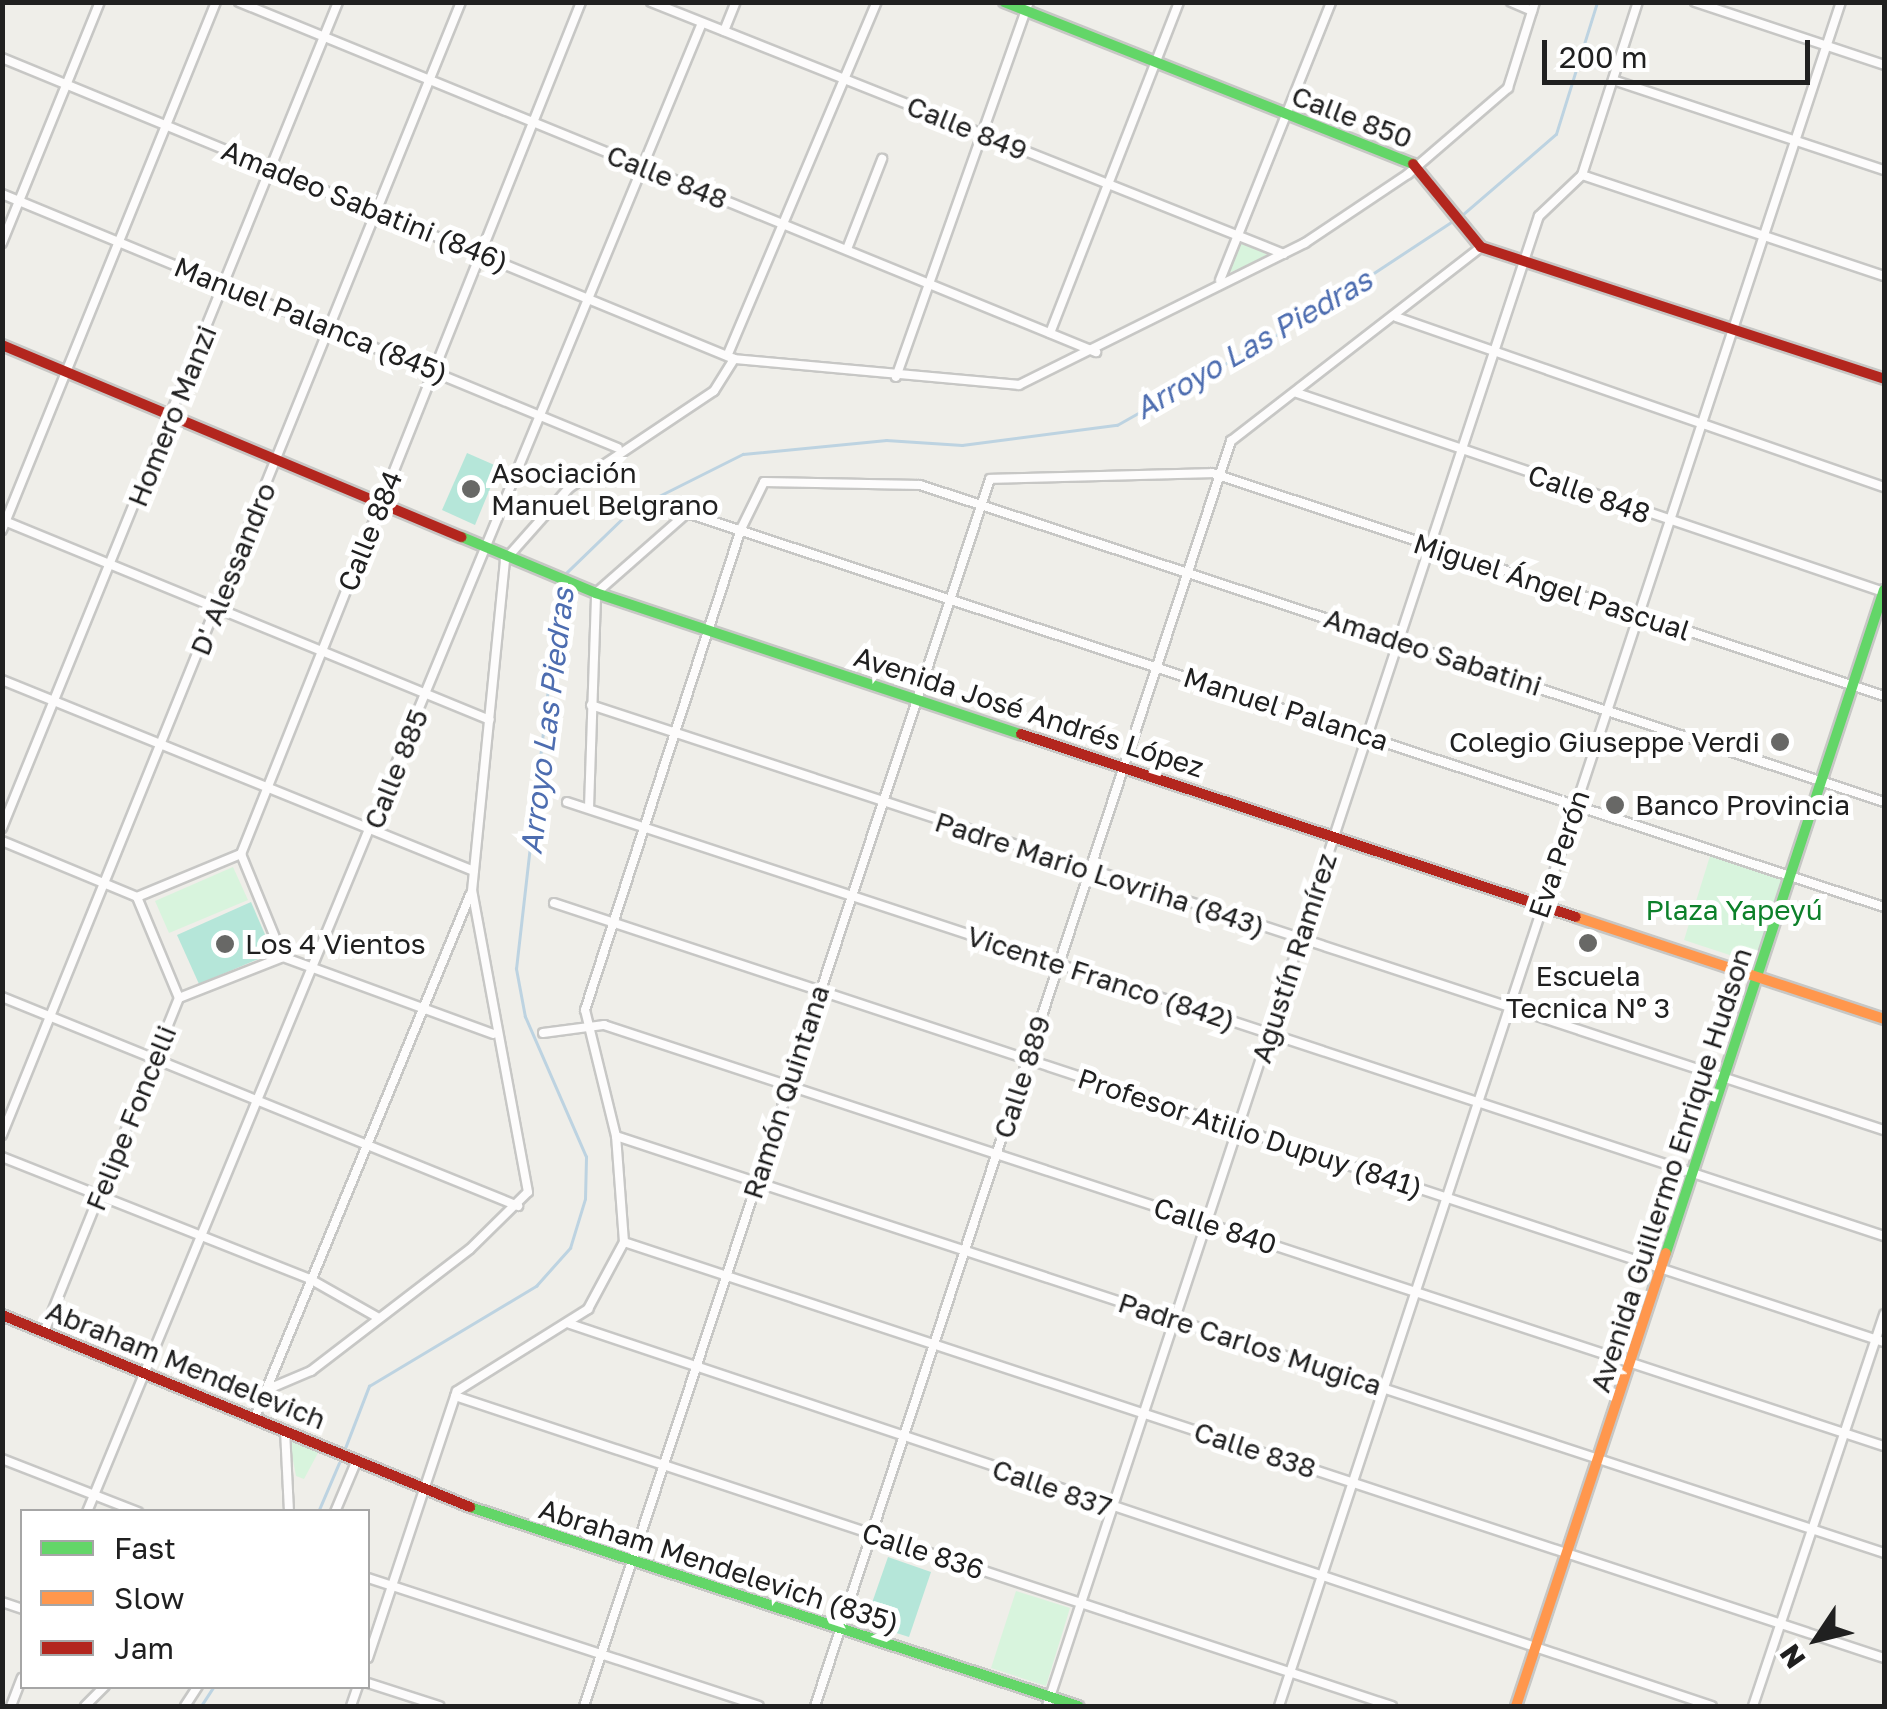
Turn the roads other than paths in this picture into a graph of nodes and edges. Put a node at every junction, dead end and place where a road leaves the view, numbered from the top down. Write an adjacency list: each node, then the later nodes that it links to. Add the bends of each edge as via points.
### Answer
1 (100, 2): 29 (street)
2 (216, 2): 32 (street)
3 (239, 2): 21 (street, Calle 848)
4 (338, 2): 21 (street, Homero Manzi)
5 (461, 2): 28 (street, D' Alessandro)
6 (581, 2): 31 (street, Calle 884)
7 (651, 2): 19 (street, Calle 849)
8 (736, 2): 20 (street)
9 (877, 2): 26 (street)
10 (1004, 2): 17 (main road, Calle 850)
11 (1179, 2): 24 (street)
12 (1331, 2): 30 (street)
13 (1511, 2): 18 (street)
14 (1638, 2): 27 (street)
15 (1694, 2): 22 (street)
16 (1840, 2): 22 (street, Eva Perón)
17 (1028, 7): 24 (main road, Calle 850); 33 (street)
18 (1533, 7): 36 (street, Amadeo Sabatini (846), via 1508,88)
19 (702, 23): 20 (street, Calle 849); 37 (street, Calle 885)
20 (724, 31): 26 (street, Calle 849)
21 (324, 38): 28 (street, Calle 848); 38 (street, Homero Manzi)
22 (1827, 47): 25 (street); 34 (street, Eva Perón)
23 (2, 58): 29 (street, Amadeo Sabatini (846))
24 (1152, 63): 30 (main road, Calle 850); 41 (street)
25 (1884, 66)
26 (846, 80): 33 (street, Calle 849); 45 (street)
27 (1613, 80): 34 (street); 40 (street)
28 (430, 82): 31 (street, Calle 848); 44 (street, D' Alessandro)
29 (67, 84): 32 (street, Amadeo Sabatini (846)); 43 (street)
30 (1286, 116): 36 (main road, Calle 850); 46 (street)
31 (535, 124): 37 (street, Calle 848); 52 (street, Calle 884)
32 (167, 125): 38 (street, Amadeo Sabatini (846)); 48 (street)
33 (983, 134): 41 (street, Calle 849); 57 (street)
34 (1794, 141): 39 (street); 47 (street, Eva Perón)
35 (882, 159): 51 (street)
36 (1417, 166): 50 (main road, Calle 850); 53 (street, Amadeo Sabatini (846))
37 (642, 167): 45 (street, Calle 848); 59 (street, Calle 885)
38 (271, 168): 44 (street, Amadeo Sabatini (846)); 58 (street, Homero Manzi)
39 (1884, 170)
40 (1582, 175): 47 (street); 54 (street, Agustín Ramírez, via 1542,210)
41 (1103, 182): 46 (street, Calle 849); 63 (street)
42 (2, 194): 43 (street, Manuel Palanca (845))
43 (19, 201): 48 (street, Manuel Palanca (845)); 49 (street)
44 (378, 208): 52 (street, Amadeo Sabatini (846)); 61 (street, D' Alessandro)
45 (787, 226): 51 (street, Calle 848); 66 (street)
46 (1238, 236): 53 (street, Calle 849); 56 (street)
47 (1762, 236): 55 (street); 62 (street, Eva Perón)
48 (119, 242): 58 (street, Manuel Palanca (845)); 68 (street)
49 (2, 243)
50 (1480, 247): 54 (main road, Calle 850); 60 (street)
51 (848, 249): 57 (street, Calle 848)
52 (482, 254): 59 (street, Amadeo Sabatini (846)); 69 (street, Calle 884)
53 (1284, 254): 56 (street, Amadeo Sabatini (846))
54 (1524, 262): 62 (main road, Calle 850); 67 (street, Agustín Ramírez)
55 (1884, 276)
56 (1220, 280): 65 (street, Amadeo Sabatini (846))
57 (929, 283): 63 (street, Calle 848); 70 (street)
58 (225, 285): 61 (street, Manuel Palanca (845)); 73 (street, Homero Manzi)
59 (589, 296): 66 (street, Amadeo Sabatini (846)); 74 (street, Calle 885)
60 (1396, 318): 67 (street); 72 (street)
61 (330, 329): 69 (street, Manuel Palanca (845)); 78 (street, D' Alessandro)
62 (1732, 329): 71 (main road, Calle 850); 75 (street, Eva Perón)
63 (1050, 333): 65 (street, Calle 848)
64 (2, 346): 68 (main road, Avenida José Andrés López)
65 (1096, 352): 70 (street, Amadeo Sabatini (846), via 1026,384)
66 (731, 356): 70 (street, Amadeo Sabatini (846)); 76 (street, via 714,391)
67 (1491, 358): 75 (street); 77 (street, Agustín Ramírez)
68 (68, 372): 73 (main road, Avenida José Andrés López); 85 (street)
69 (435, 372): 74 (street, Manuel Palanca (845)); 82 (street, Calle 884)
70 (896, 376)
71 (1884, 380)
72 (1297, 393): 77 (street, Calle 848); 79 (street, Calle 889, via 1229,447)
73 (172, 414): 78 (main road, Avenida José Andrés López); 90 (street, Homero Manzi)
74 (540, 414): 76 (street, Manuel Palanca (845)); 87 (street, Calle 885)
75 (1700, 426): 81 (street); 84 (street, Eva Perón)
76 (618, 448): 89 (street)
77 (1462, 451): 84 (street, Calle 848); 88 (street, Agustín Ramírez)
78 (278, 458): 82 (main road, Avenida José Andrés López); 95 (street, D' Alessandro)
79 (1220, 476): 80 (street, Miguel Ángel Pascual); 88 (street, Miguel Ángel Pascual); 91 (street, Calle 889)
80 (990, 478): 83 (street, Ramón Quintana)
81 (1884, 487)
82 (383, 501): 87 (main road, Avenida José Andrés López); 99 (street, Calle 884)
83 (981, 505): 86 (street, Amadeo Sabatini, via 884,480 778,478 757,488); 91 (street, Amadeo Sabatini); 94 (street, Ramón Quintana)
84 (1672, 522): 92 (street, Calle 848); 96 (street, Eva Perón)
85 (4, 524): 90 (street)
86 (741, 529): 93 (street, Manuel Palanca, via 687,513); 94 (street, Manuel Palanca); 97 (street)
87 (487, 543): 89 (main road, Avenida José Andrés López); 103 (street, Calle 885)
88 (1430, 546): 96 (street, Miguel Ángel Pascual); 98 (street, Agustín Ramírez)
89 (513, 554): 93 (main road, Avenida José Andrés López); 109 (street)
90 (112, 564): 95 (street); 106 (street, Homero Manzi)
91 (1190, 572): 98 (street, Amadeo Sabatini); 100 (street, Calle 889)
92 (1884, 591): 102 (main road, Avenida Guillermo Enrique Hudson)
93 (596, 593): 97 (main road, Avenida José Andrés López); 107 (street)
94 (949, 597): 100 (street, Manuel Palanca); 105 (street, Ramón Quintana)
95 (217, 608): 99 (street); 112 (street, D' Alessandro)
96 (1640, 616): 102 (street, Miguel Ángel Pascual); 108 (street, Eva Perón)
97 (708, 630): 105 (main road, Avenida José Andrés López); 110 (street)
98 (1399, 641): 108 (street, Amadeo Sabatini); 111 (street, Agustín Ramírez)
99 (322, 650): 103 (street); 115 (street, Calle 884)
100 (1159, 667): 111 (street, Manuel Palanca); 113 (street, Calle 889)
101 (2, 680): 106 (street)
102 (1854, 686): 104 (street, Miguel Ángel Pascual); 114 (main road, Avenida Guillermo Enrique Hudson)
103 (427, 693): 109 (street); 123 (street, Calle 885)
104 (1884, 696)
105 (916, 699): 113 (main road, Avenida José Andrés López); 117 (street, Ramón Quintana)
106 (56, 701): 112 (street); 122 (street, Homero Manzi)
107 (591, 705): 110 (street, Padre Mario Lovriha (843)); 120 (street)
108 (1608, 710): 114 (street, Amadeo Sabatini); 119 (street, Eva Perón)
109 (490, 720): 127 (street)
110 (673, 731): 117 (street, Padre Mario Lovriha (843)); 121 (street)
111 (1368, 736): 119 (street, Manuel Palanca); 124 (street, Agustín Ramírez)
112 (161, 745): 115 (street); 130 (street, D' Alessandro)
113 (1124, 768): 124 (main road, Avenida José Andrés López); 128 (street, Calle 889)
114 (1821, 781): 118 (street, Amadeo Sabatini); 129 (main road, Avenida Guillermo Enrique Hudson)
115 (266, 786): 123 (street); 126 (street, Calle 884)
116 (567, 802): 120 (street, Vicente Franco (842))
117 (883, 802): 128 (street, Padre Mario Lovriha (843)); 132 (street, Ramón Quintana)
118 (1884, 802)
119 (1576, 804): 129 (street, Manuel Palanca); 135 (street, Eva Perón)
120 (588, 808): 121 (street, Vicente Franco (842))
121 (642, 825): 132 (street, Vicente Franco (842)); 137 (street)
122 (2, 828)
123 (372, 831): 127 (street); 141 (street, Calle 885)
124 (1334, 837): 135 (main road, Avenida José Andrés López); 138 (street, Agustín Ramírez)
125 (2, 841): 130 (street)
126 (240, 854): 133 (street); 139 (street)
127 (474, 870): 131 (street)
128 (1092, 870): 138 (street, Padre Mario Lovriha (843)); 140 (street, Calle 889)
129 (1792, 876): 136 (street, Manuel Palanca); 142 (main road, Avenida Guillermo Enrique Hudson)
130 (107, 883): 133 (street); 148 (street, D' Alessandro)
131 (472, 892): 147 (street); 153 (street)
132 (851, 895): 140 (street, Vicente Franco (842)); 143 (street, Ramón Quintana)
133 (137, 896): 145 (street)
134 (554, 903): 137 (street, Profesor Atilio Dupuy (841))
135 (1542, 905): 142 (main road, Avenida José Andrés López); 146 (street, Eva Perón)
136 (1884, 907)
137 (612, 921): 143 (street, Profesor Atilio Dupuy (841)); 150 (street)
138 (1299, 940): 146 (street, Padre Mario Lovriha (843)); 152 (street, Agustín Ramírez)
139 (282, 956): 141 (street); 145 (street, Felipe Foncelli)
140 (1060, 965): 152 (street, Vicente Franco (842)); 155 (street, Calle 889)
141 (318, 968): 147 (street); 158 (street, Calle 885)
142 (1758, 977): 149 (main road, Avenida José Andrés López); 156 (main road, Avenida Guillermo Enrique Hudson)
143 (820, 990): 155 (street, Profesor Atilio Dupuy (841)); 157 (street, Ramón Quintana)
144 (2, 997): 148 (street)
145 (179, 998): 154 (street, Felipe Foncelli)
146 (1508, 1006): 156 (street, Padre Mario Lovriha (843)); 159 (street, Eva Perón)
147 (422, 1011): 153 (street); 164 (street)
148 (53, 1014): 154 (street); 162 (street, D' Alessandro)
149 (1884, 1019)
150 (584, 1024): 151 (street, Calle 840); 157 (street, Calle 840); 163 (street)
151 (543, 1033)
152 (1269, 1033): 159 (street, Vicente Franco (842)); 160 (street, Agustín Ramírez)
153 (493, 1034): 171 (street, via 529,1171)
154 (157, 1056): 158 (street); 169 (street, Felipe Foncelli)
155 (1028, 1059): 160 (street, Profesor Atilio Dupuy (841)); 165 (street, Calle 889)
156 (1724, 1078): 161 (street, Padre Mario Lovriha (843)); 167 (main road, Avenida Guillermo Enrique Hudson)
157 (788, 1085): 165 (street, Calle 840); 168 (street, Ramón Quintana)
158 (261, 1099): 164 (street); 174 (street, Calle 885)
159 (1477, 1102): 167 (street, Vicente Franco (842)); 170 (street, Eva Perón)
160 (1238, 1128): 170 (street, Profesor Atilio Dupuy (841)); 172 (street, Agustín Ramírez)
161 (1884, 1130)
162 (2, 1135)
163 (616, 1136): 168 (street, Padre Carlos Mugica); 175 (street)
164 (367, 1142): 171 (street); 179 (street)
165 (997, 1154): 172 (street, Calle 840); 176 (street, Calle 889)
166 (2, 1157): 169 (street)
167 (1692, 1174): 173 (street, Vicente Franco (842)); 177 (main road, Avenida Guillermo Enrique Hudson)
168 (757, 1179): 176 (street, Padre Carlos Mugica); 178 (street, Ramón Quintana)
169 (101, 1194): 174 (street); 186 (street, Felipe Foncelli)
170 (1446, 1198): 177 (street, Profesor Atilio Dupuy (841)); 180 (street, Eva Perón)
171 (518, 1206): 183 (street)
172 (1206, 1223): 180 (street, Calle 840); 184 (street, Agustín Ramírez)
173 (1884, 1236)
174 (205, 1238): 179 (street); 191 (street, Calle 885)
175 (624, 1242): 178 (street, Calle 838); 185 (street, via 598,1297)
176 (966, 1249): 184 (street, Padre Carlos Mugica); 188 (street, Calle 889)
177 (1662, 1267): 187 (street, Profesor Atilio Dupuy (841)); 189 (main road, Avenida Guillermo Enrique Hudson)
178 (726, 1274): 188 (street, Calle 838); 190 (street, Ramón Quintana)
179 (310, 1280): 183 (street); 193 (street)
180 (1415, 1290): 189 (street, Calle 840); 192 (street, Eva Perón)
181 (1884, 1314): 187 (street)
182 (2, 1315): 186 (main road, Abraham Mendelevich)
183 (379, 1318): 193 (street, via 284,1389)
184 (1176, 1319): 192 (street, Padre Carlos Mugica); 195 (street, Agustín Ramírez)
185 (570, 1324): 190 (street, Calle 837); 194 (street)
186 (44, 1332): 191 (main road, Abraham Mendelevich)
187 (1880, 1340): 198 (street)
188 (934, 1345): 195 (street, Calle 838); 199 (street, Calle 889)
189 (1632, 1363): 198 (street, Calle 840); 201 (main road, Avenida Guillermo Enrique Hudson)
190 (696, 1370): 199 (street, Calle 837); 204 (street, Ramón Quintana)
191 (146, 1372): 196 (main road, Abraham Mendelevich); 207 (street, Calle 885)
192 (1384, 1388): 201 (street, Padre Carlos Mugica); 205 (street, Eva Perón)
193 (266, 1390): 196 (street)
194 (455, 1396): 204 (street, Calle 836); 206 (street)
195 (1144, 1413): 205 (street, Calle 838); 212 (street, Agustín Ramírez)
196 (255, 1417): 197 (main road, Abraham Mendelevich)
197 (285, 1430): 203 (main road, Abraham Mendelevich); 210 (street)
198 (1845, 1433): 200 (street, Calle 840); 213 (street)
199 (904, 1438): 212 (street, Calle 837); 214 (street, Calle 889)
200 (1884, 1446)
201 (1600, 1458): 213 (street, Padre Carlos Mugica); 215 (main road, Avenida Guillermo Enrique Hudson)
202 (2, 1459): 207 (street)
203 (354, 1459): 206 (main road, Abraham Mendelevich (835)); 211 (street)
204 (663, 1465): 214 (street, Calle 836); 217 (street, Ramón Quintana)
205 (1352, 1482): 215 (street, Calle 838); 218 (street, Eva Perón)
206 (423, 1492): 217 (main road, Abraham Mendelevich (835)); 220 (street)
207 (94, 1494): 208 (street, Calle 885); 209 (street)
208 (88, 1509)
209 (131, 1509)
210 (290, 1509)
211 (336, 1509)
212 (1114, 1509): 218 (street, Calle 837); 221 (street, Agustín Ramírez)
213 (1814, 1530): 216 (street, Padre Carlos Mugica); 222 (street)
214 (872, 1534): 221 (street, Calle 836); 223 (street, Calle 889)
215 (1568, 1553): 222 (street, Calle 838); 224 (main road, Avenida Guillermo Enrique Hudson)
216 (1884, 1553)
217 (631, 1561): 223 (main road, Abraham Mendelevich (835)); 226 (street, Ramón Quintana)
218 (1322, 1577): 224 (street, Calle 837); 228 (street, Eva Perón)
219 (370, 1579): 220 (street)
220 (392, 1586): 225 (street); 226 (street)
221 (1080, 1603): 228 (street, Calle 836); 230 (street, Agustín Ramírez)
222 (1780, 1624): 227 (street, Calle 838); 240 (street)
223 (841, 1629): 230 (main road, Abraham Mendelevich (835)); 234 (street, Calle 889)
224 (1537, 1647): 238 (main road, Avenida Guillermo Enrique Hudson); 239 (street, Calle 837)
225 (370, 1652)
226 (600, 1654): 232 (street, Ramón Quintana); 233 (street)
227 (1884, 1658)
228 (1290, 1672): 236 (street, Eva Perón); 237 (street, Calle 836)
229 (370, 1684): 231 (street)
230 (1049, 1702): 235 (main road, Abraham Mendelevich (835))
231 (439, 1706)
232 (584, 1706)
233 (759, 1706)
234 (815, 1706)
235 (1078, 1706)
236 (1279, 1706)
237 (1392, 1706)
238 (1516, 1706)
239 (1712, 1706)
240 (1753, 1706)

